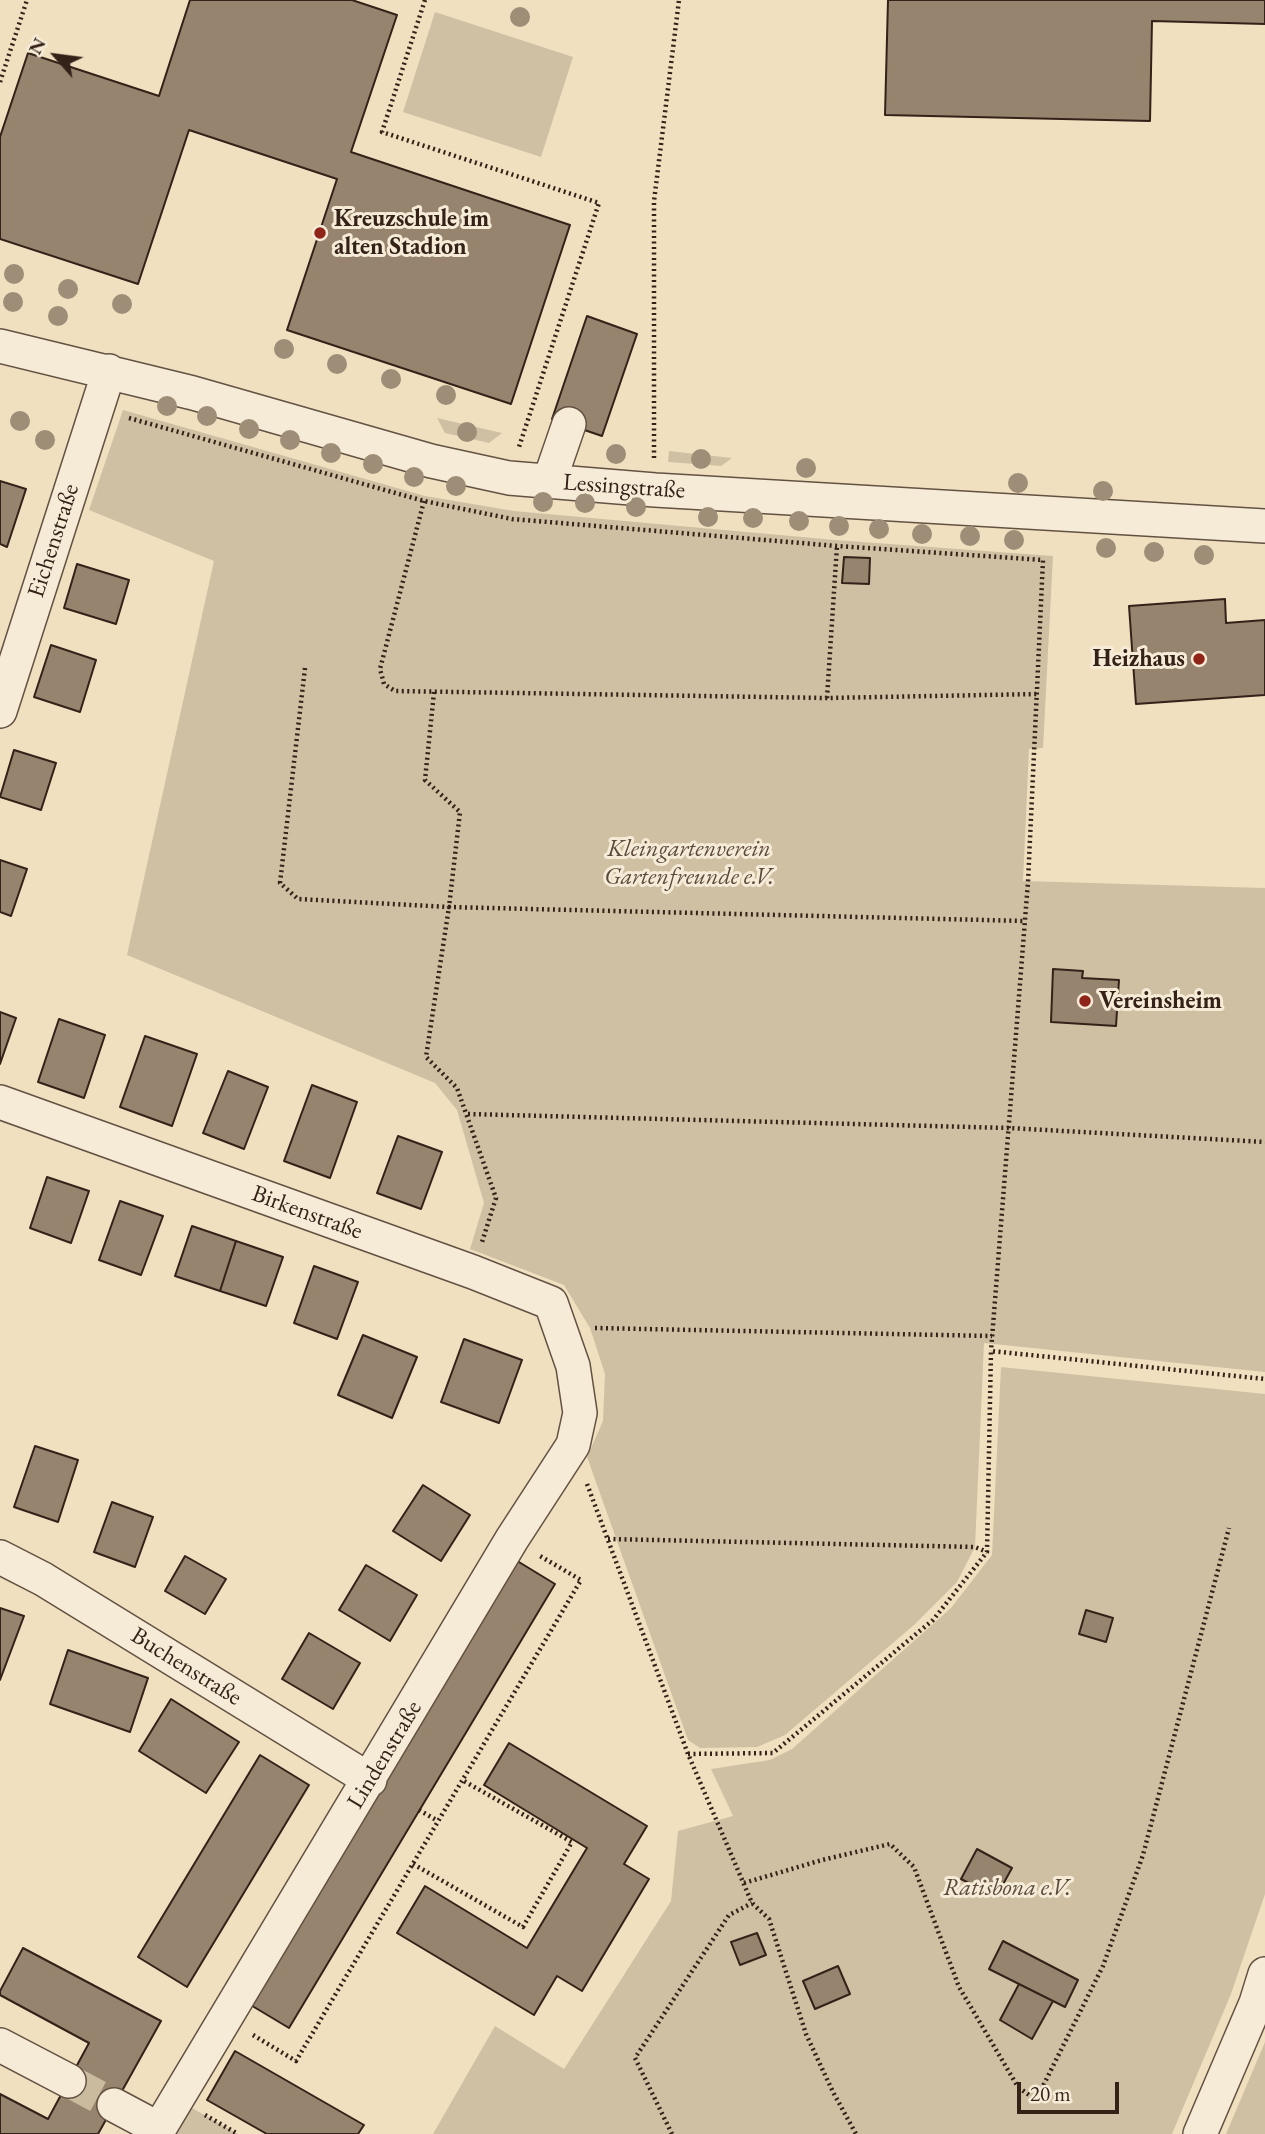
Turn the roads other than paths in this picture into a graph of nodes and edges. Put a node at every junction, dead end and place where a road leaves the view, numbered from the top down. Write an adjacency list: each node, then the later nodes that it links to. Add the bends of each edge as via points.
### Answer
1 (0, 346): 2 (street, Lessingstraße)
2 (109, 371): 4 (street, Lessingstraße, via 431,461); 6 (street, Eichenstraße)
3 (569, 424): 4 (street)
4 (548, 482): 5 (street, Lessingstraße)
5 (1265, 526)
6 (0, 711)
7 (0, 1102): 8 (street, Birkenstraße, via 551,1303)
8 (573, 1366): 10 (street, Lindenstraße, via 580,1413 573,1445)
9 (0, 1557): 10 (street, Buchenstraße)
10 (370, 1780): 15 (street, Lindenstraße)
11 (1265, 1974): 16 (street)
12 (0, 2045): 13 (street)
13 (69, 2081)
14 (114, 2105): 15 (street)
15 (157, 2131)
16 (1200, 2134)

